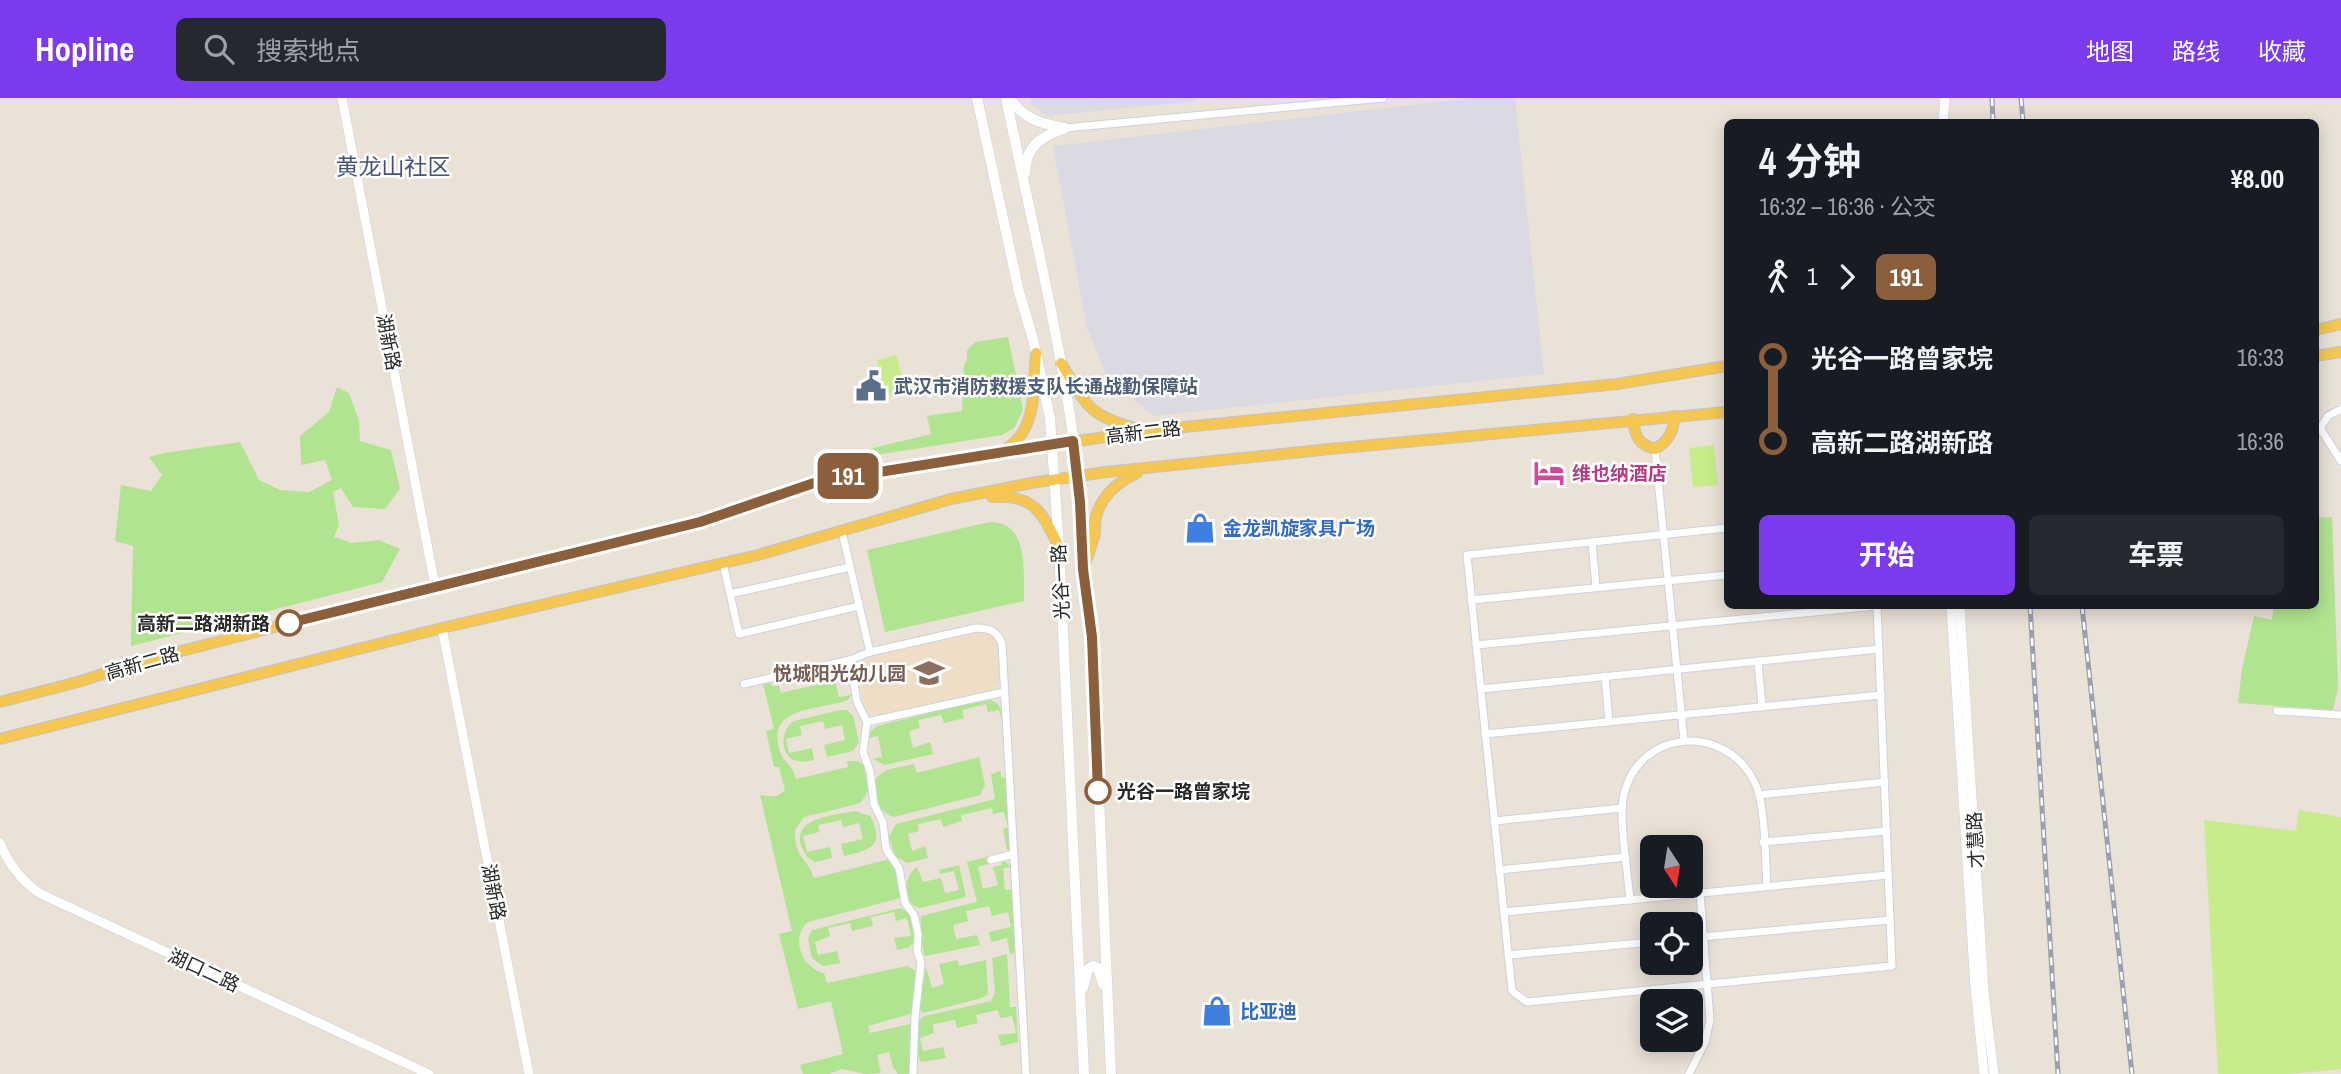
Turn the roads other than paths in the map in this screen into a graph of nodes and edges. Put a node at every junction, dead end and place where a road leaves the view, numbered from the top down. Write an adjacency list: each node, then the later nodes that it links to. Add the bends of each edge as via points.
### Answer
1 (342, 98): 40 (street, 湖新路)
2 (978, 98): 12 (main road, 光谷一路, via 1018,292)
3 (1008, 98): 7 (main road, via 1027,117); 8 (main road, 光谷一路)
4 (1383, 98): 7 (street)
5 (1945, 98): 6 (street)
6 (1943, 119)
7 (1065, 128): 8 (main road, via 1043,136 1032,148)
8 (1025, 187): 14 (main road, 光谷一路)
9 (2341, 324): 10 (main road)
10 (2319, 329)
11 (2341, 352): 13 (main road)
12 (1036, 353): 22 (main road, 光谷一路); 24 (main road, via 1028,425 1018,441)
13 (2319, 355)
14 (1061, 363): 20 (main road, via 1099,416); 21 (main road, 光谷一路)
15 (1724, 366): 20 (main road, 高新二路, via 1617,384)
16 (2341, 409): 25 (street, via 2328,416 2320,428)
17 (1724, 412): 18 (main road, 高新二路)
18 (1674, 416): 19 (main road, 高新二路); 23 (main road, via 1670,436)
19 (1633, 419): 23 (main road, via 1637,439); 26 (main road, 高新二路)
20 (1144, 430): 21 (main road, 高新二路)
21 (1073, 441): 22 (main road, 高新二路); 27 (main road, 光谷一路)
22 (1051, 444): 24 (main road, 高新二路); 28 (main road, 光谷一路)
23 (1655, 449): 32 (street)
24 (1001, 452): 40 (main road, 高新二路, via 817,482 700,522)
25 (2341, 461)
26 (1147, 468): 27 (main road, 高新二路); 37 (main road, via 1113,487 1102,502)
27 (1077, 477): 28 (main road, 高新二路); 37 (main road, 光谷一路)
28 (1054, 480): 29 (main road, 高新二路); 34 (main road, 光谷一路)
29 (951, 499): 31 (main road, 高新二路); 34 (main road, via 1009,496 1028,502 1042,514)
30 (1724, 528): 32 (street)
31 (842, 532): 35 (main road, 高新二路); 36 (street)
32 (1664, 535): 33 (street); 39 (street)
33 (1592, 542): 41 (street); 43 (street, via 1467,555)
34 (1059, 547): 96 (main road, 光谷一路)
35 (723, 563): 42 (street); 50 (main road, 高新二路)
36 (850, 567): 42 (street); 44 (street)
37 (1083, 569): 95 (main road, 光谷一路, via 1092,637)
38 (1724, 575): 39 (street)
39 (1668, 580): 41 (street); 49 (street)
40 (435, 586): 62 (main road, 高新二路)
41 (1596, 587): 43 (street)
42 (730, 594): 44 (street, via 739,634)
43 (1471, 600): 51 (street)
44 (859, 606): 53 (street)
45 (1844, 609): 49 (street)
46 (1876, 609): 52 (street)
47 (1951, 609): 104 (street, 才慧路)
48 (1960, 609): 105 (street, 才慧路, via 1984,992)
49 (1672, 625): 51 (street); 56 (street)
50 (442, 628): 70 (main road, 高新二路); 98 (street, 湖新路)
51 (1476, 645): 59 (street)
52 (1879, 649): 55 (street); 61 (street)
53 (870, 652): 54 (street); 60 (street, via 989,628 998,634 1002,645)
54 (850, 660): 58 (street); 67 (street, via 857,702)
55 (1758, 661): 56 (street); 63 (street)
56 (1677, 669): 57 (street); 65 (street)
57 (1605, 676): 59 (street); 68 (street)
58 (744, 684)
59 (1481, 689): 69 (street)
60 (1004, 692): 67 (street); 79 (street)
61 (1881, 695): 63 (street); 72 (street)
62 (0, 702)
63 (1762, 707): 65 (street)
64 (2277, 712): 66 (street)
65 (1681, 715): 68 (street); 71 (street)
66 (2341, 715)
67 (867, 722): 99 (street, via 863,752 874,804 918,934 921,962)
68 (1609, 722): 69 (street)
69 (1485, 734): 75 (street)
70 (0, 740)
71 (1684, 741): 73 (street, via 1706,742 1733,755 1751,775); 74 (street, via 1665,746 1643,761 1627,785)
72 (1885, 782): 73 (street); 76 (street)
73 (1759, 795): 77 (street)
74 (1622, 808): 75 (street); 80 (street)
75 (1494, 821): 82 (street)
76 (1887, 831): 77 (street); 83 (street)
77 (1763, 842): 84 (street)
78 (0, 843): 97 (street, 湖口二路, via 14,870 41,894)
79 (1014, 855): 81 (street); 100 (street)
80 (1626, 856): 82 (street); 88 (street)
81 (991, 860)
82 (1499, 870): 89 (street)
83 (1888, 874): 84 (street); 90 (street)
84 (1767, 886): 85 (street)
85 (1703, 893)
86 (1650, 898): 88 (street)
87 (1700, 898): 91 (street)
88 (1630, 900): 89 (street)
89 (1503, 912): 93 (street)
90 (1890, 920): 91 (street); 94 (street, via 1892,966)
91 (1704, 937): 94 (street)
92 (1640, 943): 93 (street)
93 (1508, 955): 94 (street, via 1512,991 1527,1002)
94 (1708, 984): 103 (street, via 1709,1032)
95 (1108, 1005): 96 (main road, via 1098,968 1093,966 1084,981); 102 (main road, 光谷一路)
96 (1081, 1007): 101 (main road, 光谷一路)
97 (429, 1074)
98 (529, 1074)
99 (913, 1074)
100 (1026, 1074)
101 (1084, 1074)
102 (1111, 1074)
103 (1689, 1074)
104 (1984, 1074)
105 (1994, 1074)

